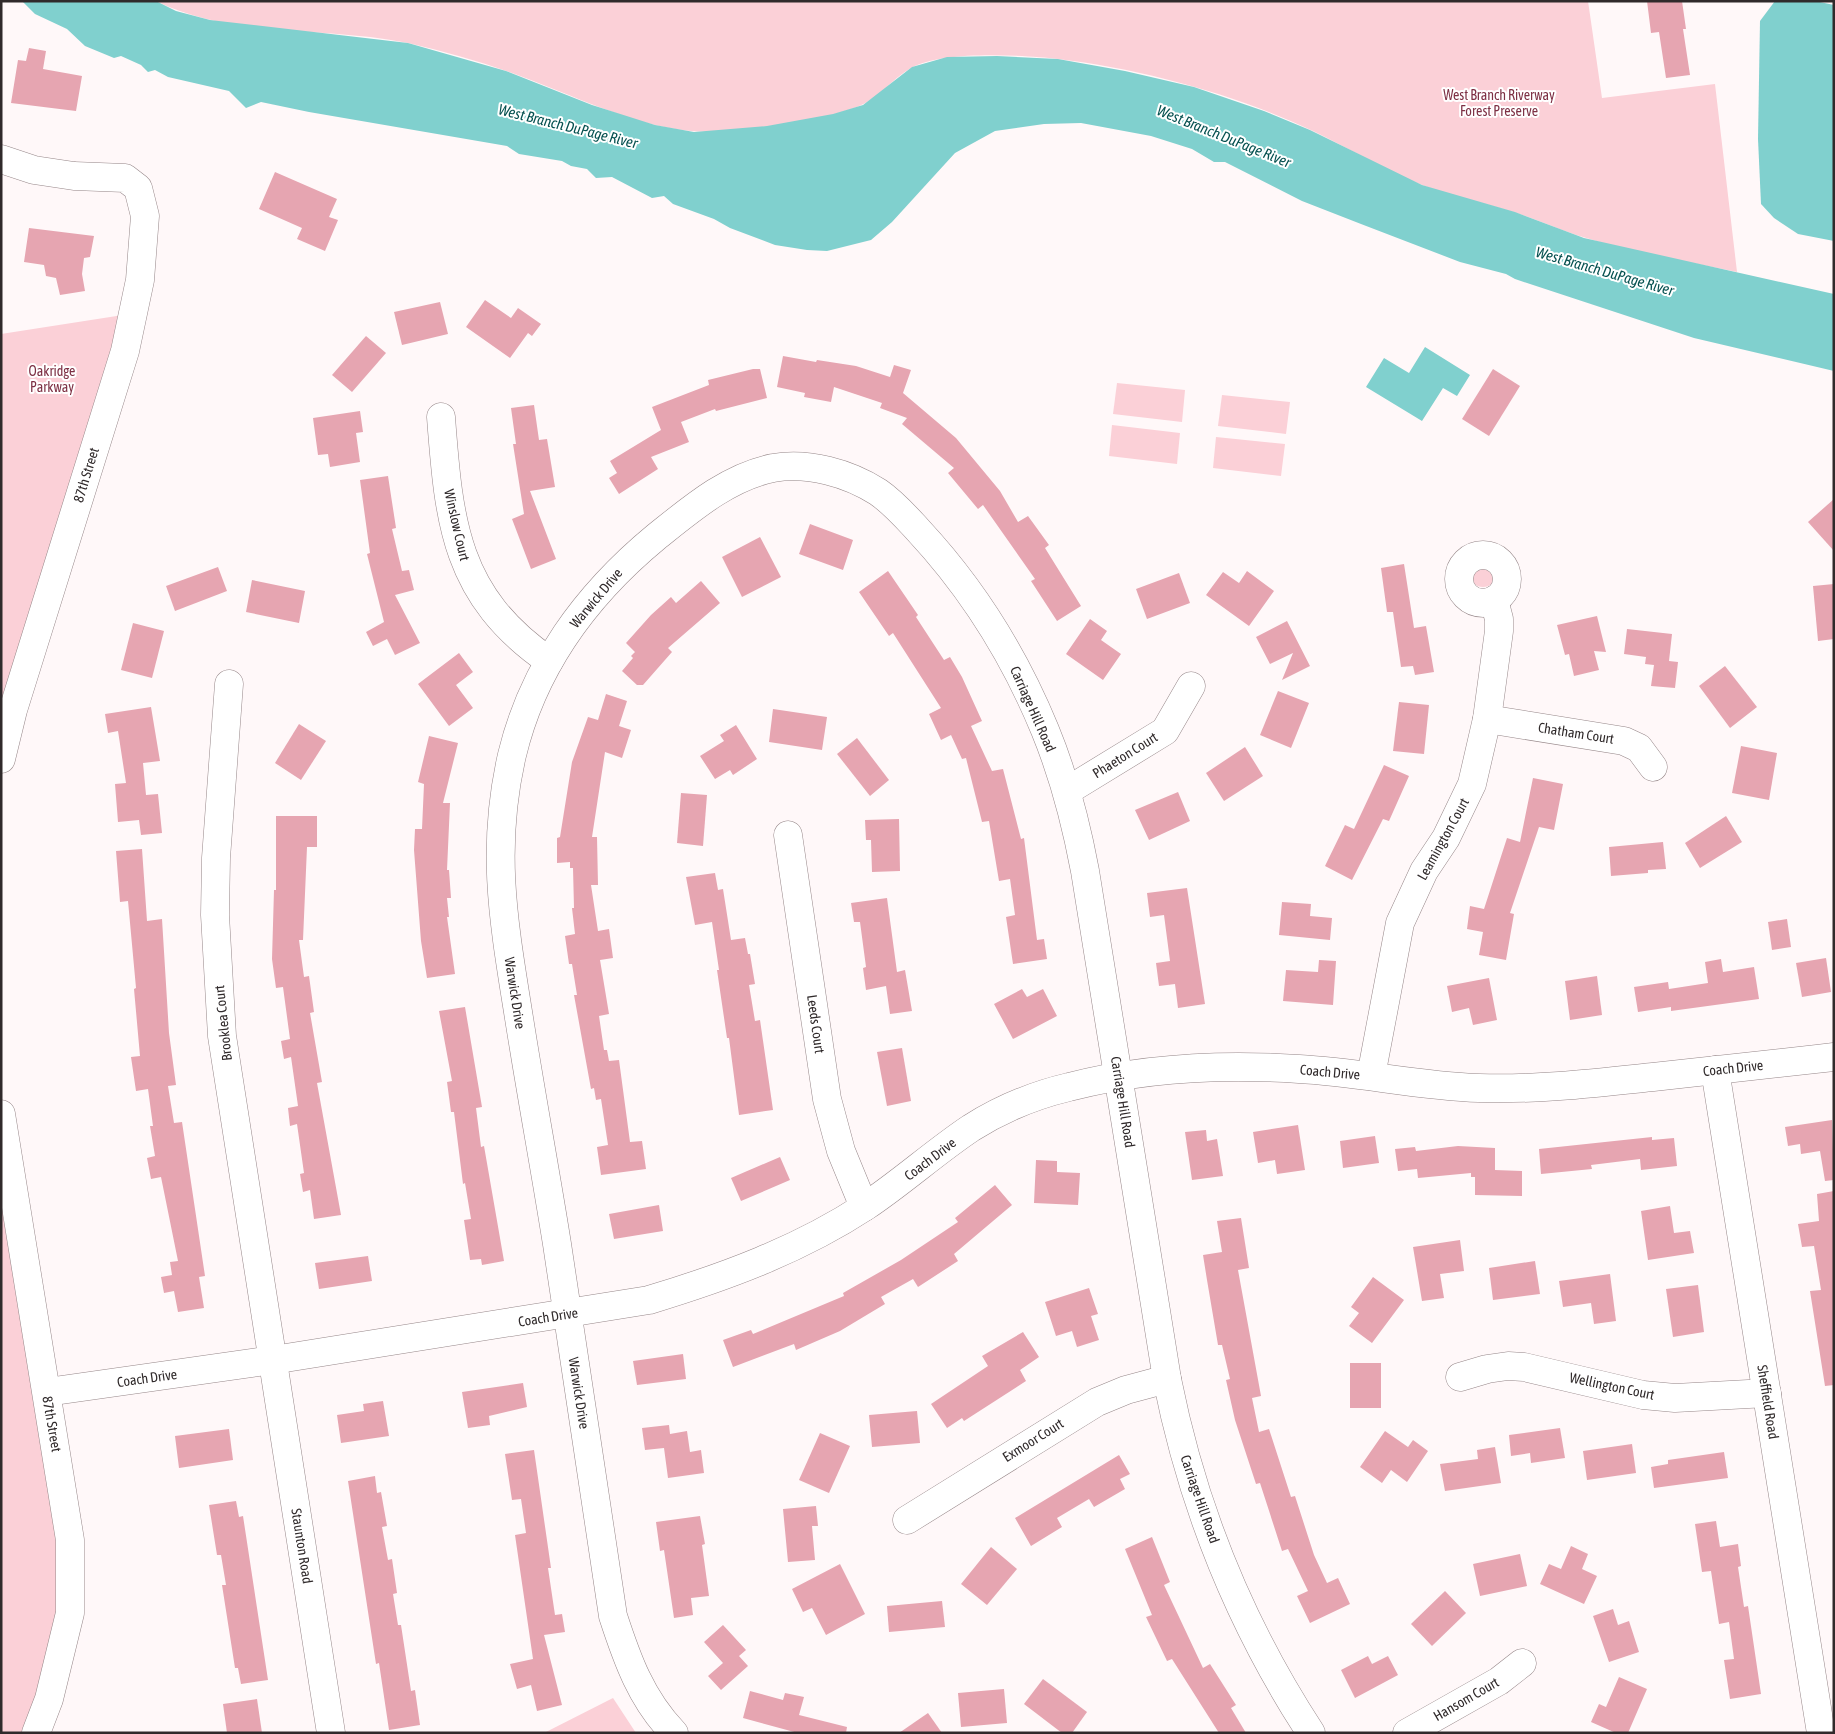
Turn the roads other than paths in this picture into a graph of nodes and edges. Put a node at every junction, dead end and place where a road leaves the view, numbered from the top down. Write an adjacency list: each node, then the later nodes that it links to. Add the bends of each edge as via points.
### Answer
1 (1, 160): 9 (street, 87th Street, via 34,170 74,176 125,178 138,188 146,216 133,318 13,710)
2 (441, 417): 5 (street, Winslow Court, via 450,502 458,544 471,578 498,618)
3 (886, 498): 5 (street, Warwick Drive, via 843,475 809,467 774,468 732,483 678,519 616,572 560,640); 11 (street, Carriage Hill Road, via 932,546 1000,640 1045,730)
4 (1494, 600): 8 (street, Leamington Court, via 1499,631)
5 (549, 661): 19 (street, Warwick Drive, via 530,701 514,750 502,815 500,880)
6 (229, 684): 20 (street, Brooklea Court, via 216,858 222,1036)
7 (1191, 686): 11 (street, Phaeton Court, via 1165,731)
8 (1487, 719): 10 (street, Chatham Court, via 1624,741 1639,748); 15 (street, Leamington Court, via 1482,750 1469,792 1446,838 1424,871 1400,923)
9 (1, 759)
10 (1653, 767)
11 (1067, 791): 16 (street, Carriage Hill Road, via 1085,871)
12 (788, 835): 18 (street, Leeds Court, via 827,1099 841,1151)
13 (1834, 1057): 14 (street, Coach Drive)
14 (1715, 1070): 15 (street, Coach Drive, via 1518,1089 1428,1085); 24 (street, Sheffield Road)
15 (1371, 1076): 16 (street, Coach Drive, via 1233,1067)
16 (1119, 1078): 18 (street, Coach Drive, via 1069,1087 1023,1101 993,1115); 22 (street, Carriage Hill Road)
17 (1, 1114): 23 (street, 87th Street)
18 (864, 1207): 19 (street, Coach Drive, via 795,1246 707,1282 648,1300)
19 (566, 1314): 20 (street, Coach Drive); 29 (street, Warwick Drive, via 613,1616 629,1667 648,1702)
20 (273, 1360): 23 (street, Coach Drive); 28 (street, Staunton Road)
21 (1460, 1377): 24 (street, Wellington Court, via 1508,1366 1643,1395 1675,1398)
22 (1167, 1379): 25 (street, Exmoor Court, via 1097,1402); 30 (street, Carriage Hill Road, via 1192,1479 1229,1580 1270,1664)
23 (47, 1392): 27 (street, 87th Street, via 70,1540 70,1614 62,1655)
24 (1766, 1393): 32 (street, Sheffield Road)
25 (907, 1520)
26 (1522, 1663): 31 (street, Hansom Court, via 1499,1680)
27 (36, 1733)
28 (331, 1733)
29 (674, 1733)
30 (1311, 1733)
31 (1407, 1733)
32 (1820, 1733)

